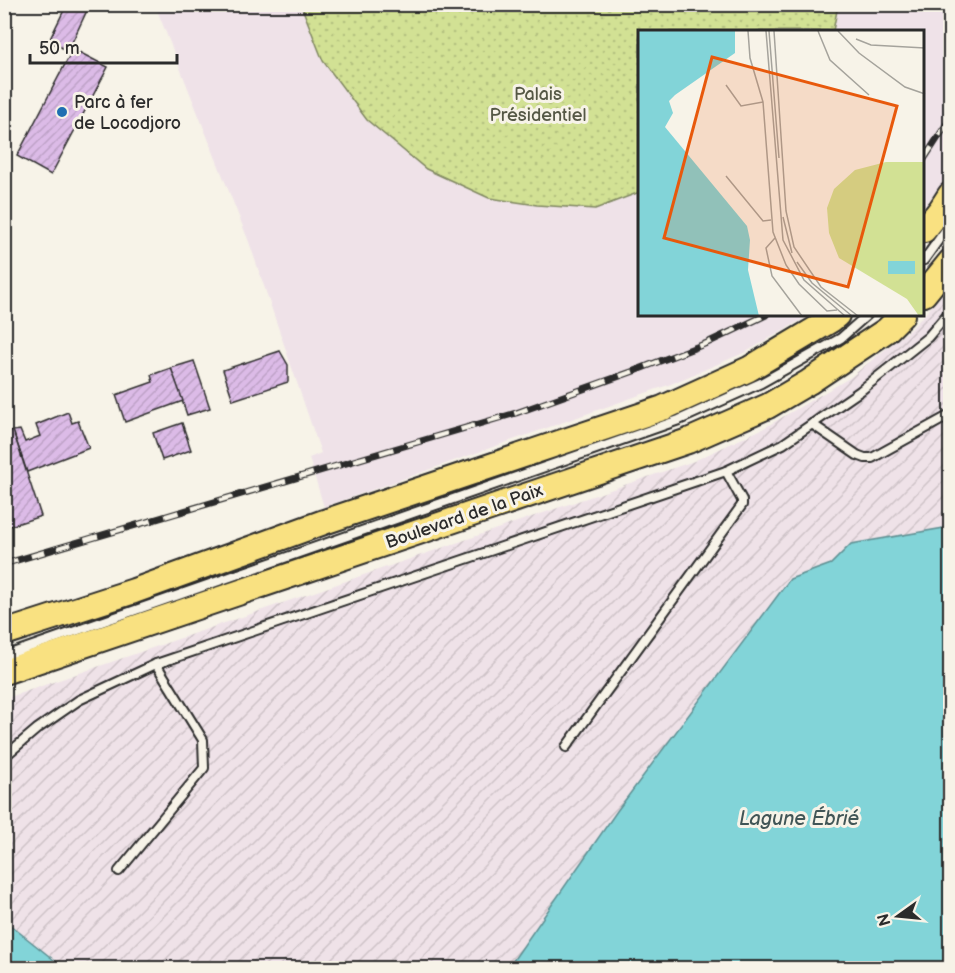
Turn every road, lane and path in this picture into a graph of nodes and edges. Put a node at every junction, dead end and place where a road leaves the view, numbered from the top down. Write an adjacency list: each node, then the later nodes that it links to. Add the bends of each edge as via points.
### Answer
1 (951, 195): 3 (main road)
2 (951, 224): 4 (lane)
3 (925, 229)
4 (925, 259)
5 (951, 262): 6 (main road)
6 (925, 293)
7 (951, 310): 12 (lane, via 928,337)
8 (836, 316): 14 (main road, via 749,369 663,408)
9 (866, 316): 15 (lane, Boulevard de la Paix, via 831,344 761,383 680,420)
10 (901, 316): 17 (main road, Boulevard de la Paix, via 887,330 799,388 768,406 687,441)
11 (951, 415): 12 (lane, via 872,458 857,455)
12 (812, 424): 13 (lane, via 783,444)
13 (726, 471): 16 (lane); 18 (lane, via 742,505)
14 (4, 633)
15 (4, 656)
16 (156, 664): 19 (lane, via 79,700); 20 (lane, via 203,740 204,768)
17 (4, 672)
18 (566, 747)
19 (4, 757)
20 (119, 871)

